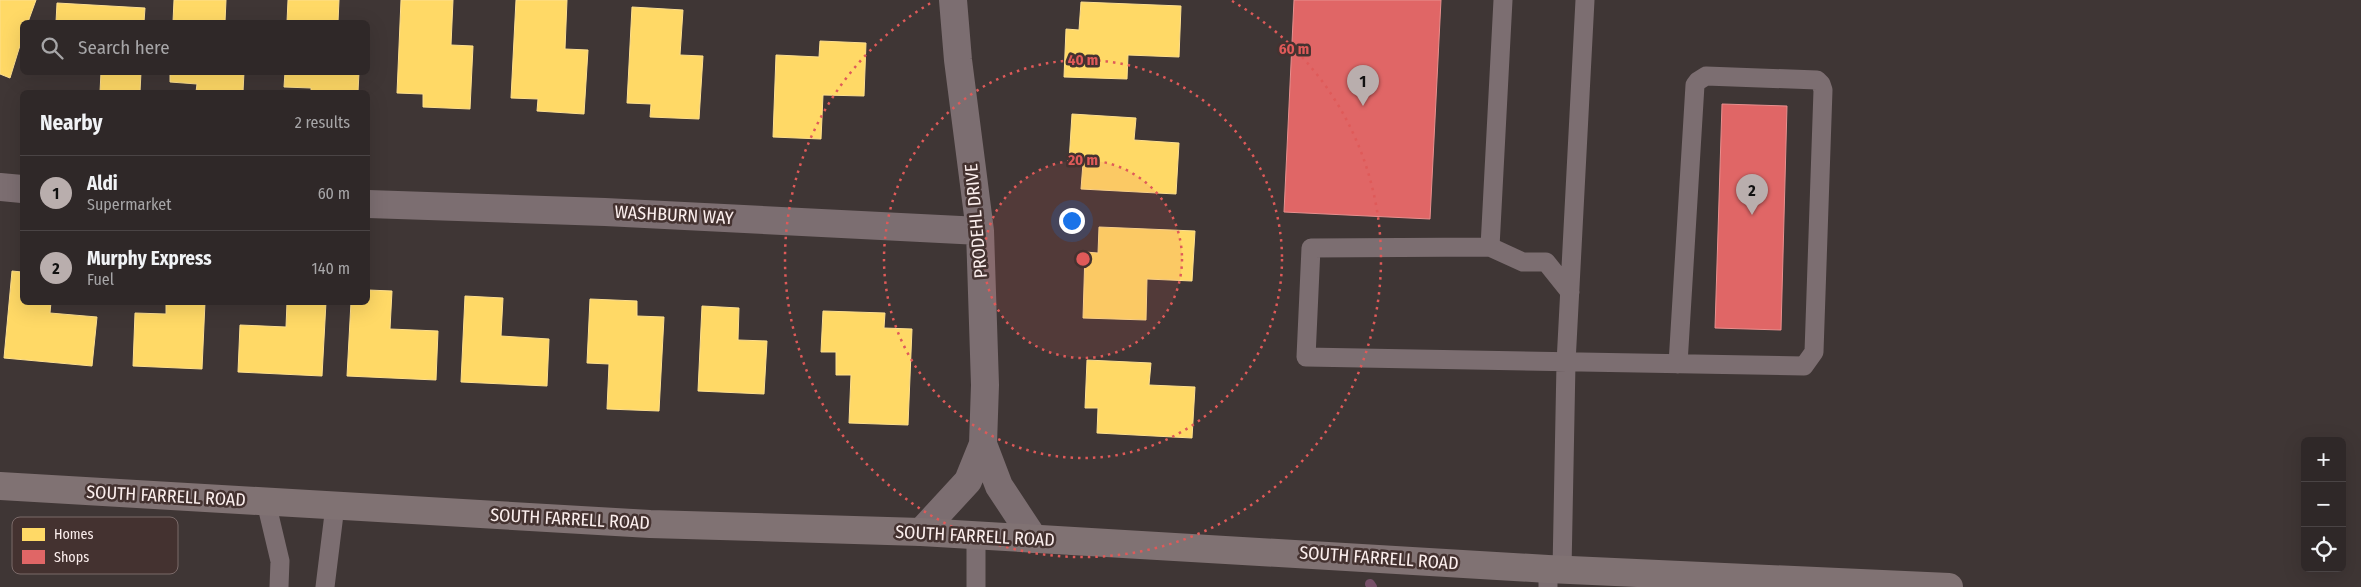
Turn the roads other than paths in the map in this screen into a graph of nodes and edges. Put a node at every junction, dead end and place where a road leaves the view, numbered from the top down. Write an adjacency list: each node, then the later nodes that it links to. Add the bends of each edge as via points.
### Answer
1 (954, 0): 7 (street, PRODEHL DRIVE, via 958,60)
2 (1503, 0): 8 (lane)
3 (1585, 0): 9 (lane)
4 (0, 187): 5 (street)
5 (20, 189)
6 (370, 204): 7 (street, WASHBURN WAY)
7 (980, 231): 12 (street, PRODEHL DRIVE, via 985,385)
8 (1490, 247): 9 (lane, via 1523,262 1546,262); 10 (lane, via 1311,248 1306,357)
9 (1570, 292): 10 (lane)
10 (1566, 363): 11 (lane); 19 (lane)
11 (1678, 364): 11 (lane, via 1804,366 1814,352 1823,90 1817,80 1706,76 1695,85)
12 (982, 444): 16 (street, PRODEHL DRIVE, via 968,481); 18 (street, PRODEHL DRIVE, via 999,486)
13 (0, 486): 14 (street, SOUTH FARRELL ROAD)
14 (266, 502): 15 (street, SOUTH FARRELL ROAD); 20 (lane, via 280,561)
15 (335, 506): 16 (street, SOUTH FARRELL ROAD, via 650,524); 21 (lane)
16 (921, 532): 17 (street, SOUTH FARRELL ROAD)
17 (976, 535): 18 (street, SOUTH FARRELL ROAD); 22 (lane)
18 (1034, 539): 19 (street, SOUTH FARRELL ROAD)
19 (1553, 575): 23 (street, SOUTH FARRELL ROAD)
20 (279, 587)
21 (325, 587)
22 (976, 587)
23 (1948, 587)

